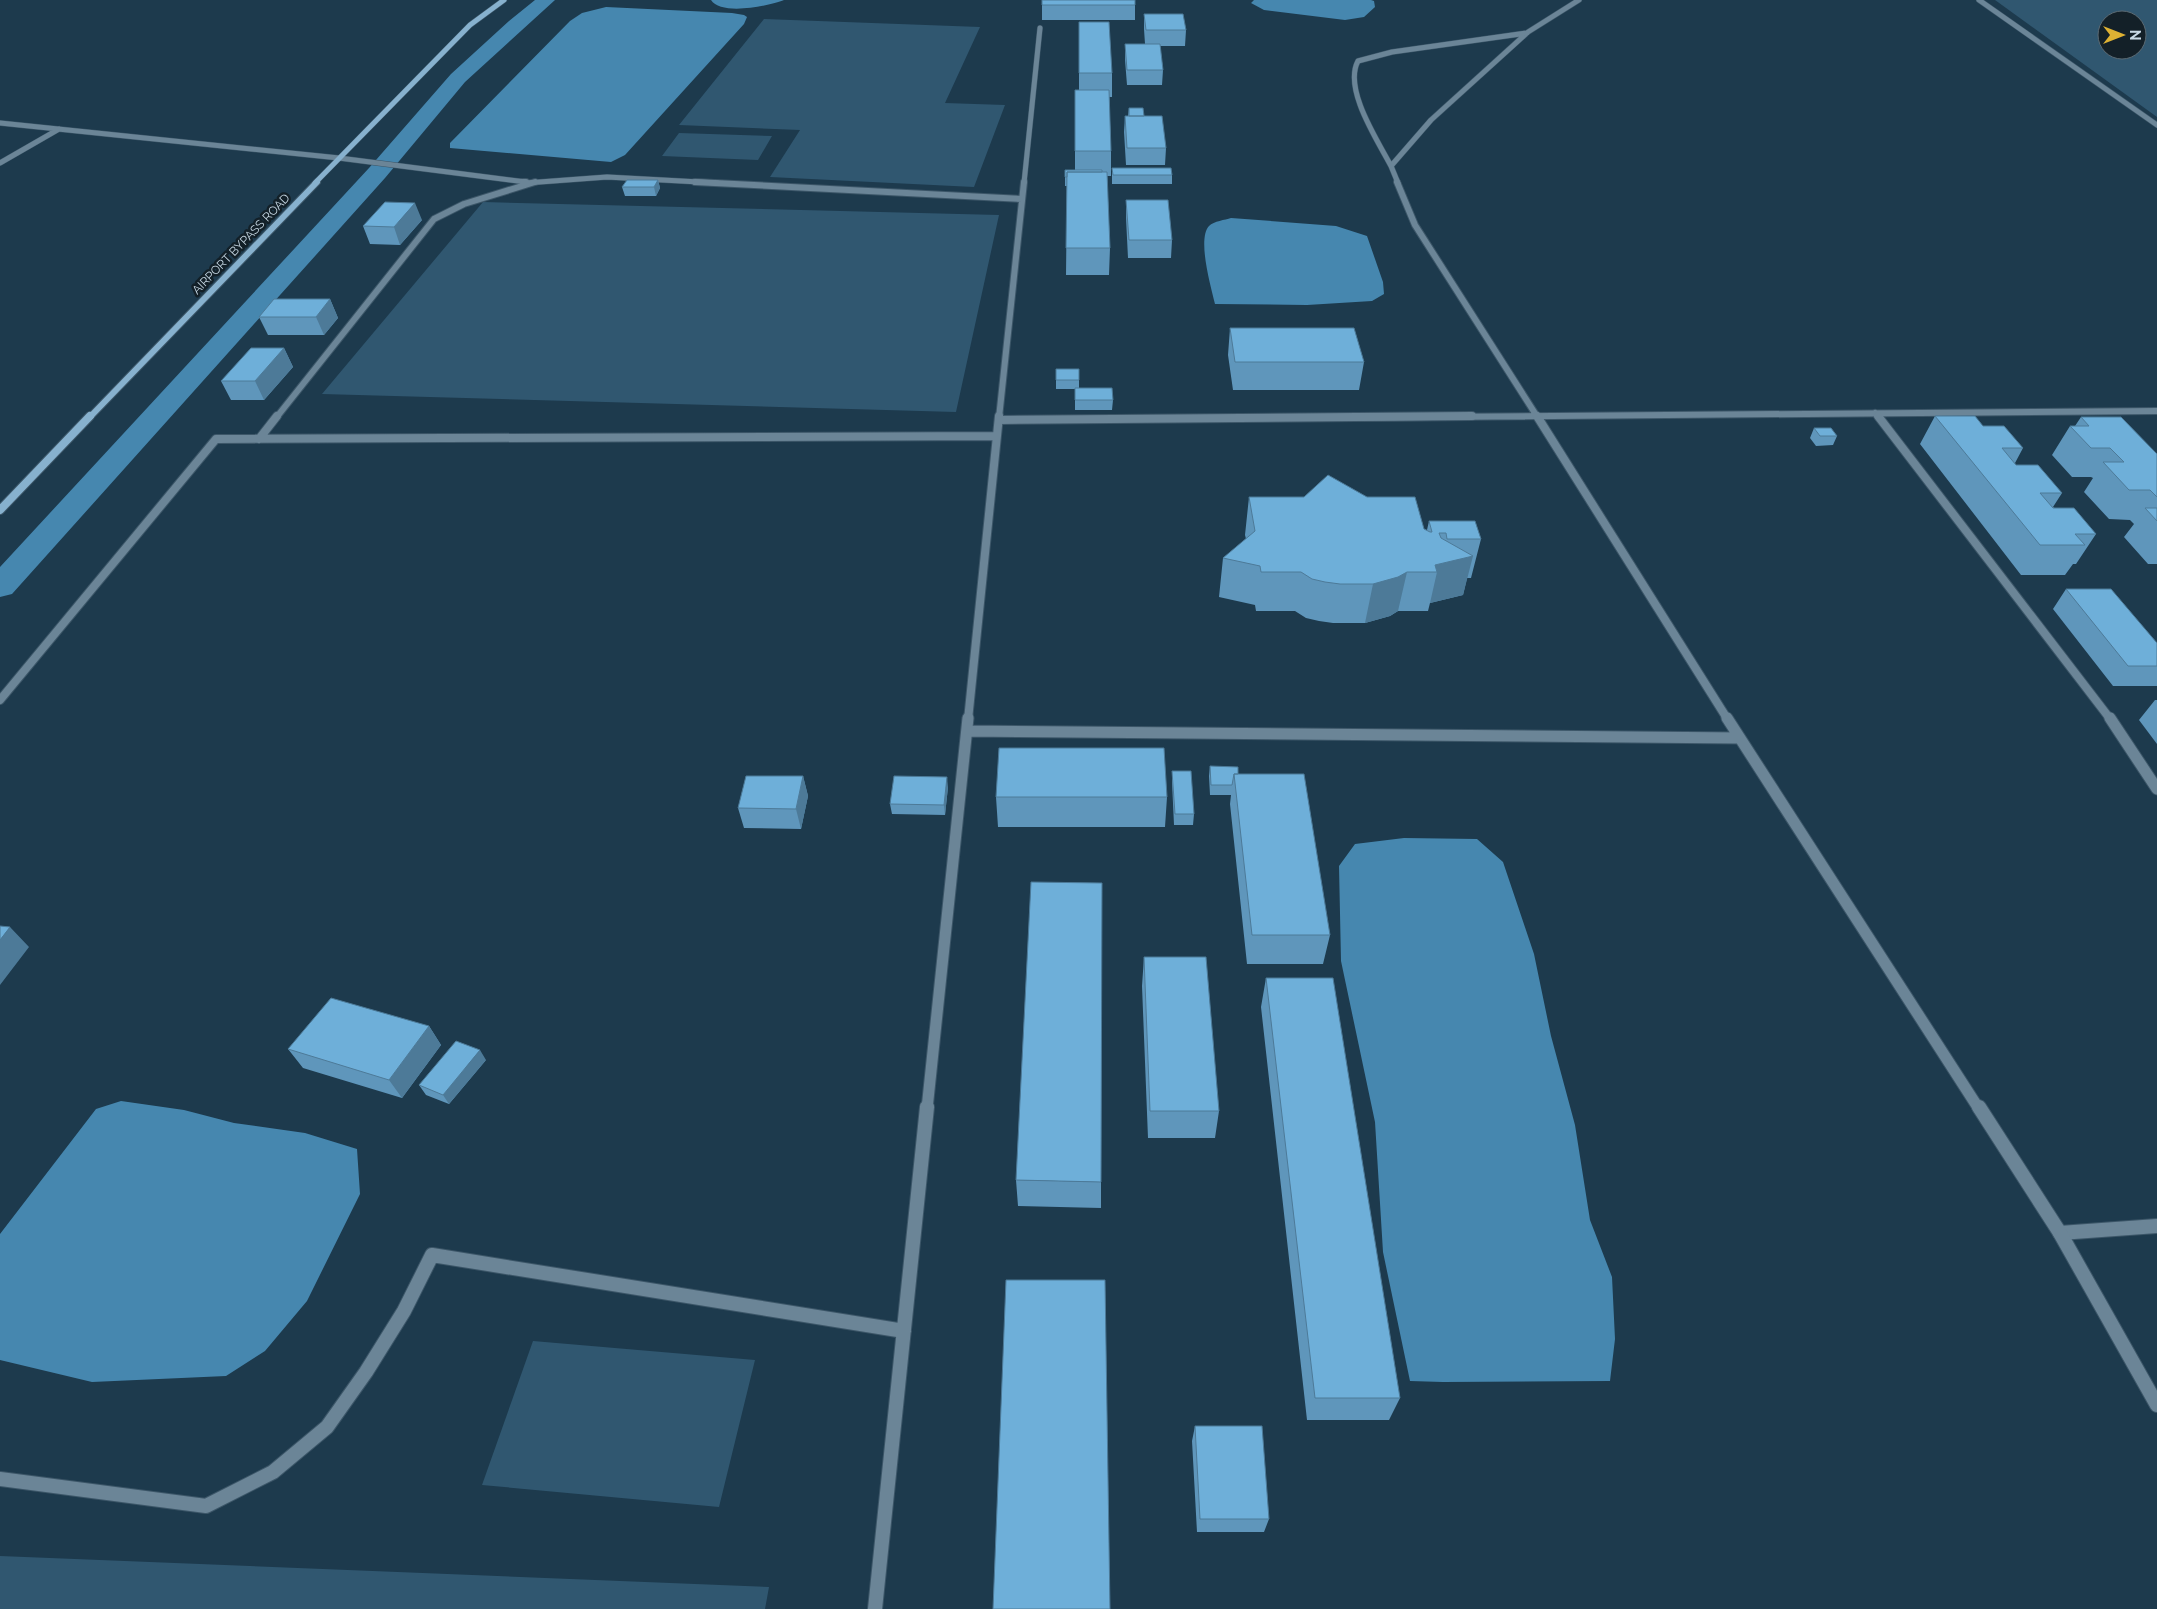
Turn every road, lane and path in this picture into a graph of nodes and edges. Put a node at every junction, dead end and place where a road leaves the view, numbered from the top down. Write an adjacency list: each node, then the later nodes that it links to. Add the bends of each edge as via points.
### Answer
1 (504, 0): 9 (street, AIRPORT BYPASS ROAD, via 470,25)
2 (1579, 0): 5 (street)
3 (1979, 0): 7 (street)
4 (1040, 28): 13 (street)
5 (1528, 32): 11 (street, via 1431,120); 11 (street, via 1392,52 1358,61 1353,70 1360,107)
6 (0, 123): 8 (street)
7 (2157, 125)
8 (59, 129): 9 (street); 10 (street)
9 (339, 158): 12 (street); 22 (street, AIRPORT BYPASS ROAD)
10 (0, 163)
11 (1391, 166): 17 (street, via 1414,226)
12 (530, 182): 13 (street, via 607,177); 21 (street, via 464,204 434,219)
13 (1022, 199): 19 (street)
14 (2157, 411): 15 (street)
15 (2098, 412): 16 (street); 18 (street)
16 (1875, 413): 17 (street); 26 (street, via 2102,707)
17 (1537, 416): 19 (street); 25 (street)
18 (2104, 418)
19 (999, 420): 20 (street)
20 (997, 436): 21 (street); 24 (street)
21 (259, 439): 23 (street, via 216,439)
22 (0, 510)
23 (0, 700)
24 (967, 731): 25 (street); 29 (street)
25 (1739, 738): 28 (street)
26 (2157, 789)
27 (2157, 1226): 28 (street)
28 (2060, 1233): 30 (street)
29 (904, 1331): 31 (street, via 432,1255 404,1311 327,1427 273,1472 206,1506); 32 (street)
30 (2157, 1405)
31 (0, 1479)
32 (875, 1609)

